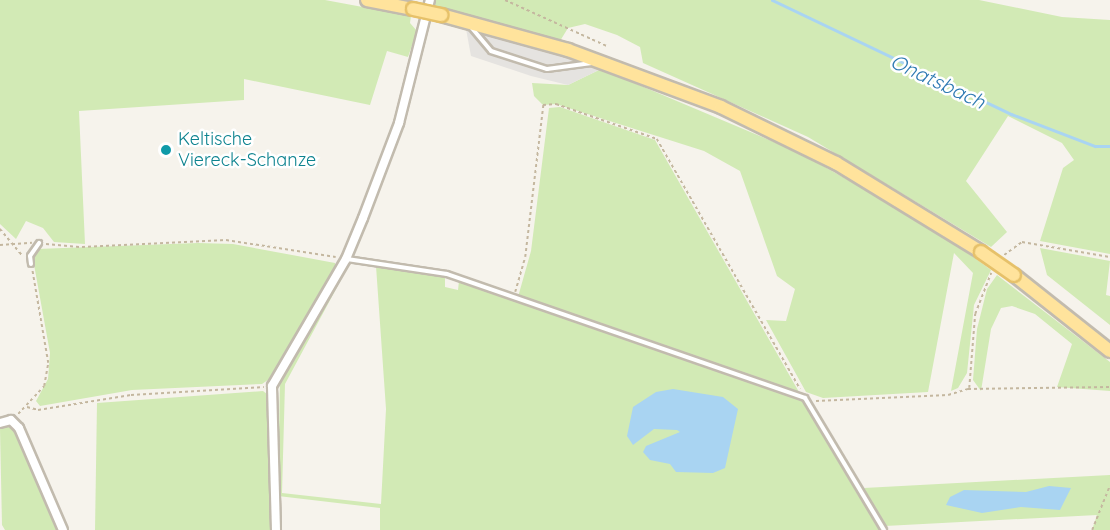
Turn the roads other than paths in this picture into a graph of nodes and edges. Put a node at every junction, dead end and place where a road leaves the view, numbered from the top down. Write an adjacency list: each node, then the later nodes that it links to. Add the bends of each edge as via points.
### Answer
1 (367, 0): 3 (main road, bridge)
2 (430, 0): 6 (street, via 399,123)
3 (468, 21): 4 (main road); 4 (lane, via 491,51 547,69 571,69)
4 (601, 61): 8 (main road, bridge, via 798,144 891,195 1014,275)
5 (39, 243): 7 (lane, via 30,256)
6 (346, 259): 11 (street, via 272,386); 12 (lane, via 447,274 807,400)
7 (31, 264)
8 (1110, 351)
9 (0, 423): 10 (street, via 11,420 19,428)
10 (63, 530)
11 (276, 530)
12 (884, 530)

